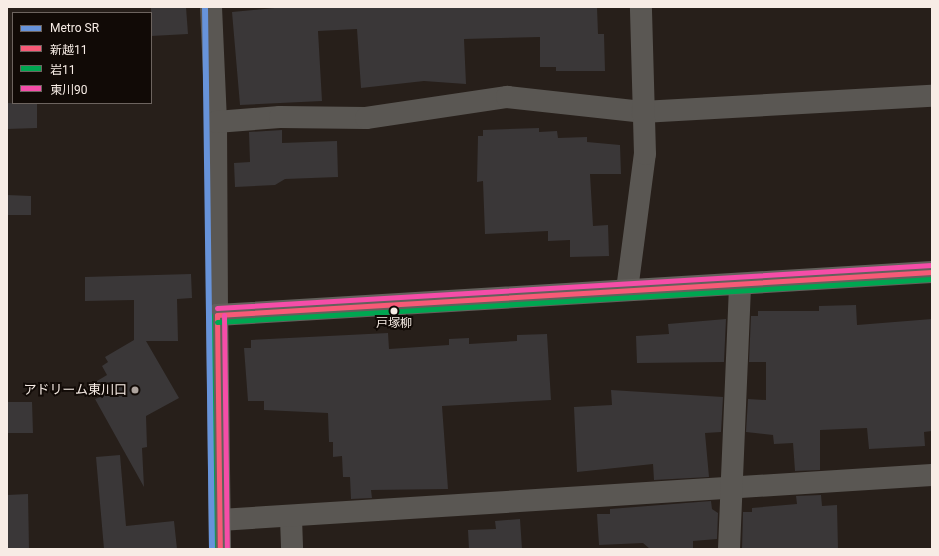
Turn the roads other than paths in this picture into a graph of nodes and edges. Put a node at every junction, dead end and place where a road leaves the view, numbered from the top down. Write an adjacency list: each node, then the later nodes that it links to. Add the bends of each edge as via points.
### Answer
1 (211, 7): 5 (street)
2 (642, 7): 4 (street)
3 (932, 96): 4 (street)
4 (642, 112): 5 (street, via 507,97 366,118 280,117); 8 (street, via 645,154)
5 (216, 122): 9 (street)
6 (932, 272): 7 (main road)
7 (740, 285): 8 (main road); 11 (street)
8 (627, 290): 9 (main road)
9 (217, 315): 13 (main road)
10 (932, 475): 11 (street)
11 (731, 488): 12 (street); 16 (street)
12 (291, 518): 13 (street); 15 (street)
13 (220, 520): 14 (main road)
14 (220, 549)
15 (292, 549)
16 (729, 549)

